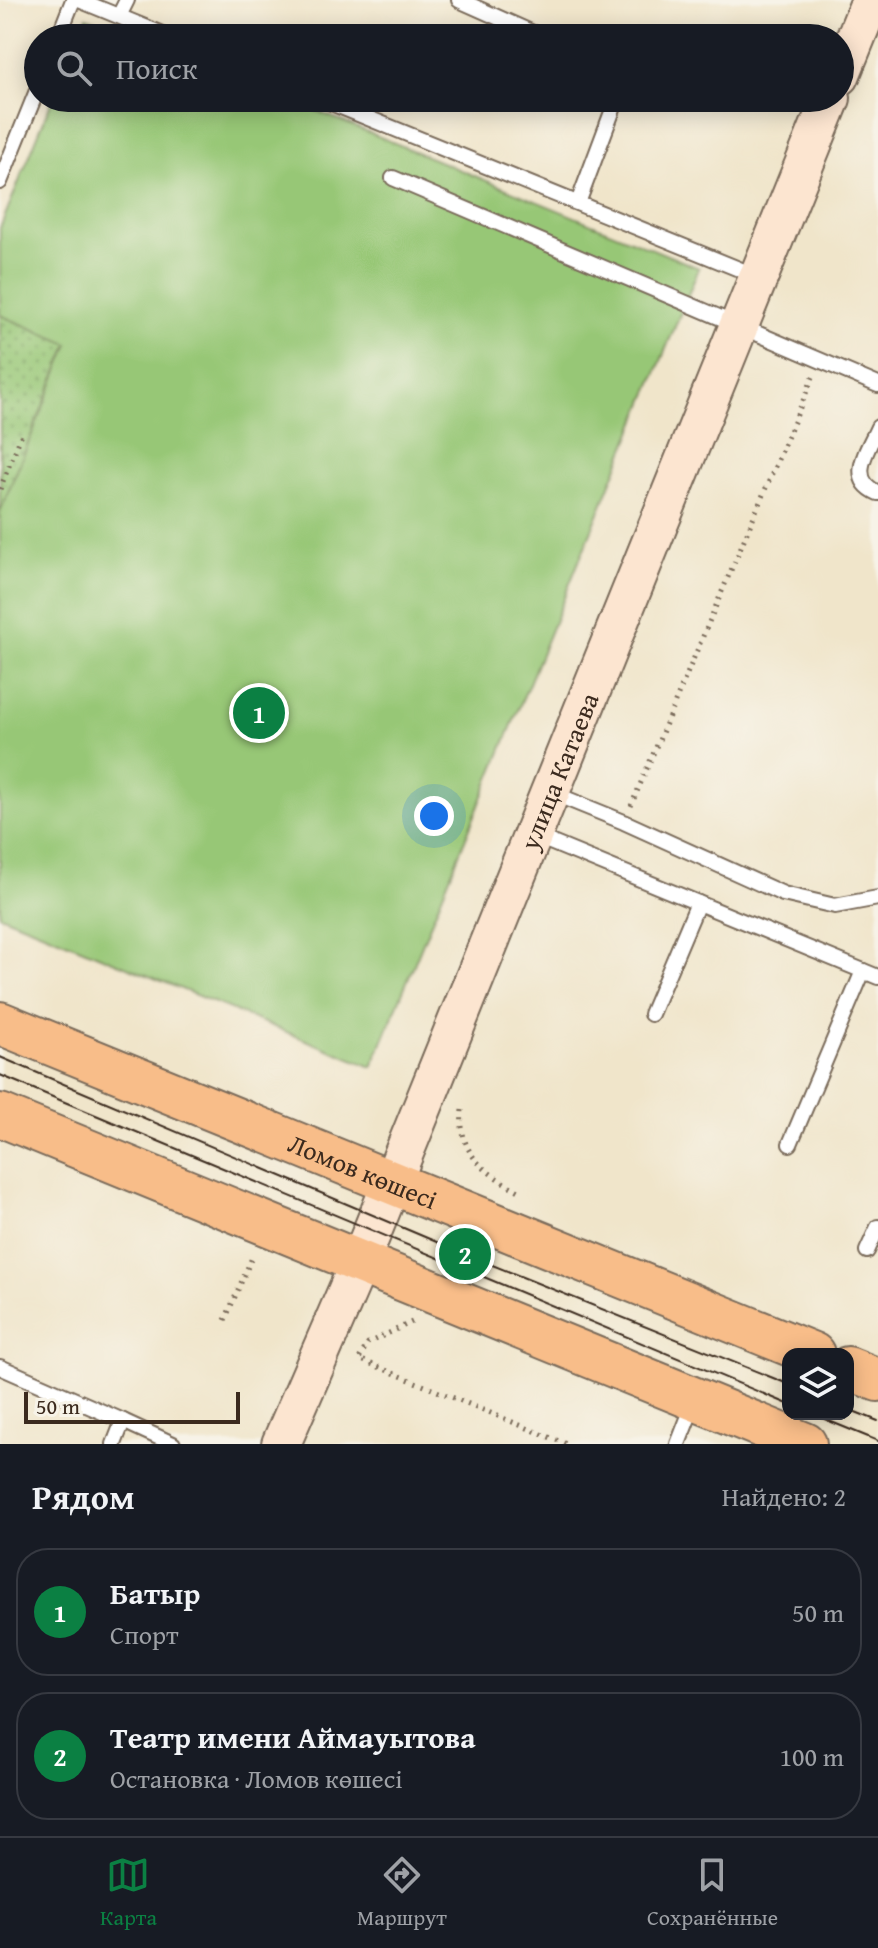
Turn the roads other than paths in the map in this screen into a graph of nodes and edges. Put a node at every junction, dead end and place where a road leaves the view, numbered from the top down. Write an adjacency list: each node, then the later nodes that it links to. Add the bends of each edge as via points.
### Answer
1 (76, 0): 5 (lane); 6 (lane)
2 (127, 0): 5 (lane)
3 (459, 0): 8 (lane)
4 (871, 0): 9 (street)
5 (119, 16): 7 (lane)
6 (65, 24)
7 (138, 24)
8 (513, 24)
9 (854, 42)
10 (28, 112): 15 (lane)
11 (354, 112): 16 (lane)
12 (612, 112): 16 (lane)
13 (825, 112): 17 (street, улица Катаева)
14 (393, 178): 18 (lane)
15 (0, 182)
16 (578, 203): 17 (lane)
17 (758, 277): 18 (street, улица Катаева)
18 (739, 326): 19 (lane); 22 (street, улица Катаева)
19 (878, 385)
20 (878, 427): 21 (lane, via 860,469 861,480)
21 (878, 493)
22 (550, 792): 23 (street, улица Катаева); 24 (lane, via 783,894 835,906)
23 (532, 835): 25 (lane); 32 (street, улица Катаева)
24 (878, 898)
25 (698, 903): 26 (lane); 28 (lane)
26 (863, 971): 27 (lane); 31 (lane)
27 (878, 977)
28 (651, 1014)
29 (0, 1023): 32 (main road, Ломов көшесі)
30 (0, 1115): 35 (main road)
31 (790, 1144)
32 (393, 1182): 35 (street, улица Катаева); 36 (main road, Ломов көшесі)
33 (878, 1227): 34 (lane)
34 (867, 1251)
35 (359, 1264): 40 (main road); 44 (street, улица Катаева)
36 (798, 1348)
37 (0, 1367): 41 (lane)
38 (854, 1370): 39 (main road)
39 (878, 1380)
40 (696, 1399): 45 (lane); 46 (main road)
41 (123, 1421): 42 (lane); 43 (lane)
42 (114, 1444)
43 (173, 1444)
44 (281, 1444)
45 (678, 1444)
46 (805, 1444)

